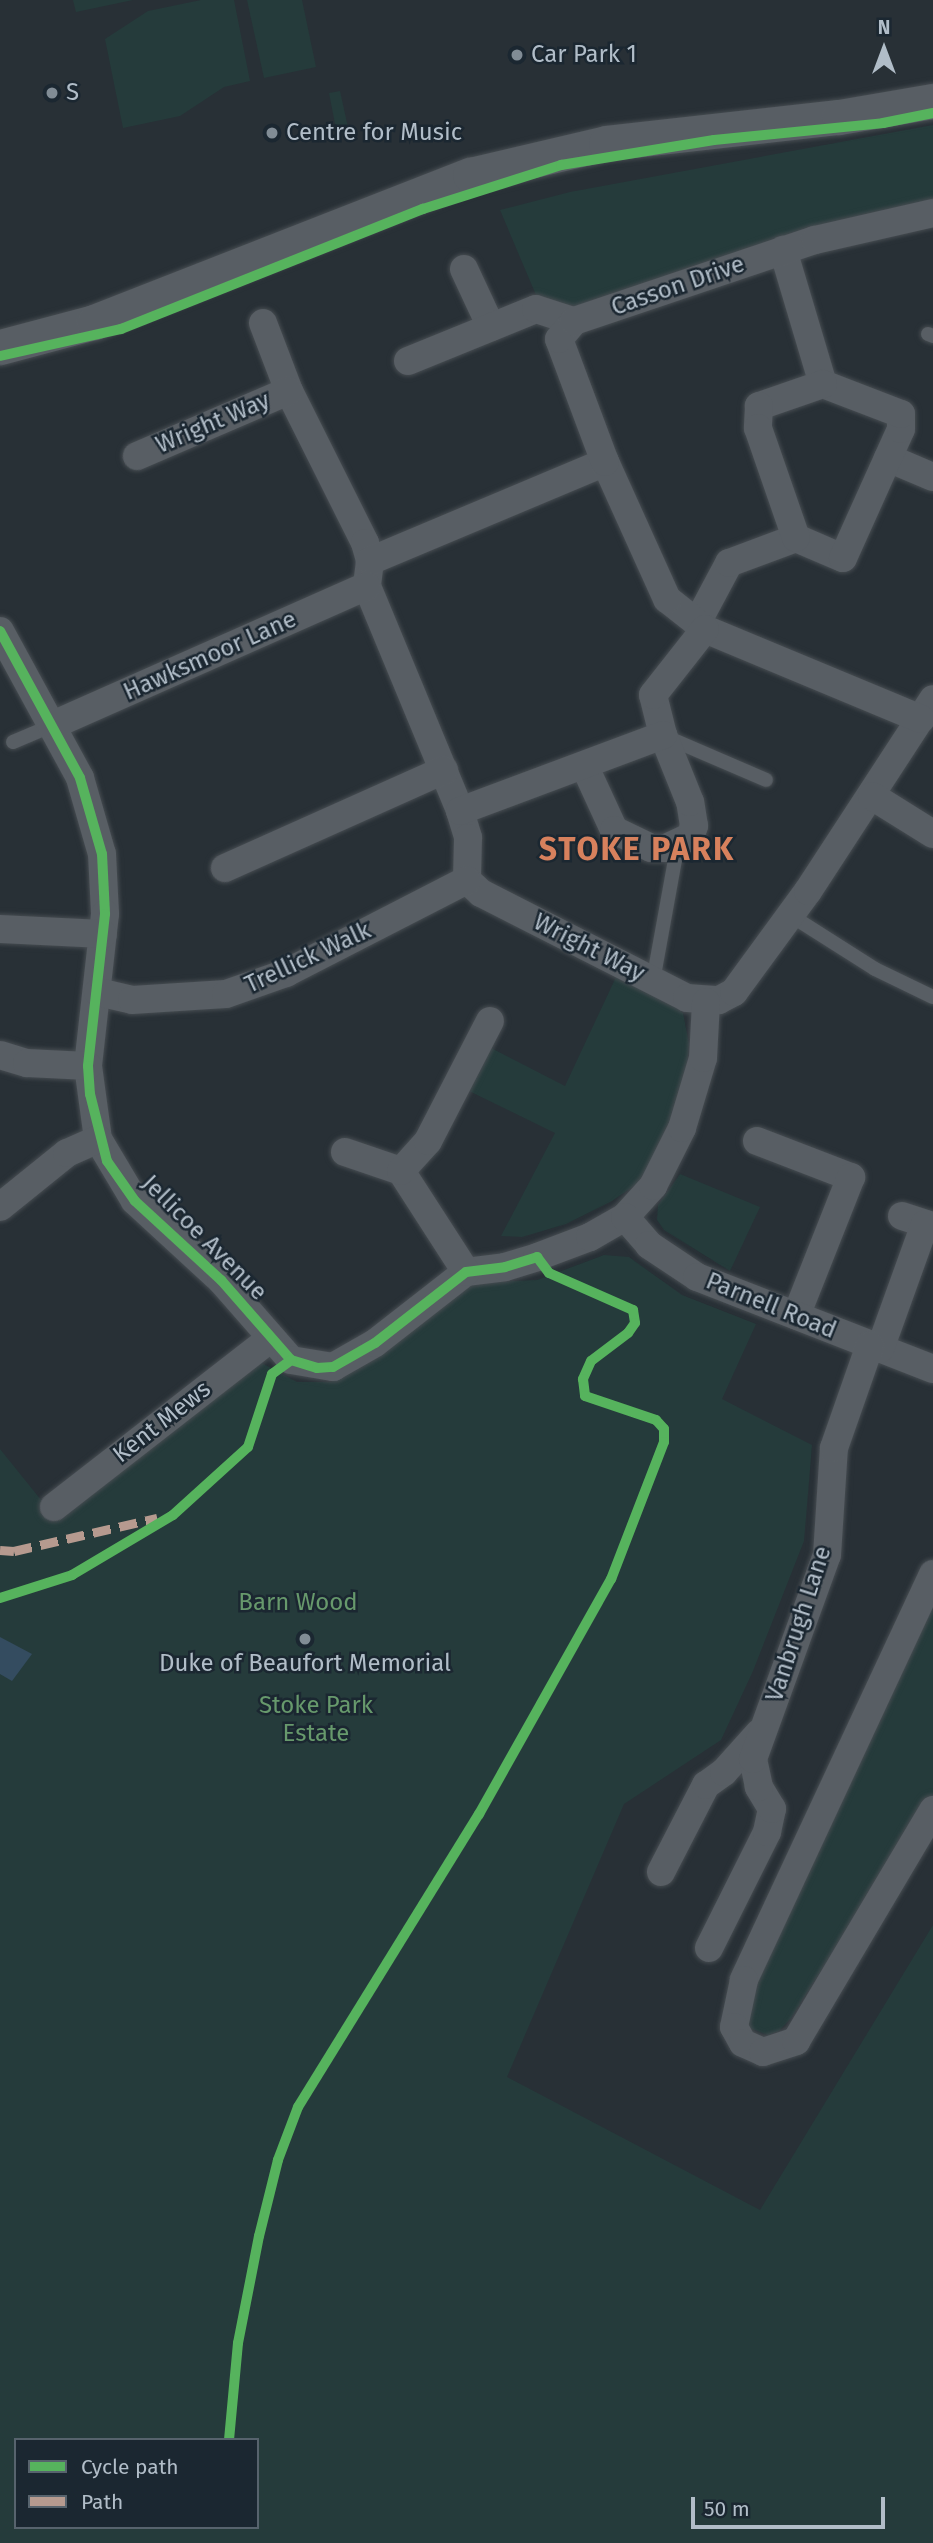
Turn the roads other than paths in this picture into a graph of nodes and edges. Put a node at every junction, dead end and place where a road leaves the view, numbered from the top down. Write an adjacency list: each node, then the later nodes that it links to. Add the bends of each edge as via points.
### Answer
1 (933, 101): 8 (street, via 839,117 606,143 470,175 94,322)
2 (933, 213): 3 (street, Casson Drive)
3 (783, 250): 5 (street, Casson Drive); 10 (street)
4 (464, 269): 7 (street)
5 (574, 321): 7 (street, via 536,309); 14 (street, via 563,330 559,350)
6 (263, 323): 11 (street, Wright Way)
7 (491, 327): 9 (street)
8 (0, 347)
9 (408, 361)
10 (823, 384): 13 (street, via 901,414 901,429); 16 (street, via 766,401 756,413)
11 (289, 391): 12 (street, Wright Way); 17 (street, Wright Way, via 359,530)
12 (137, 456)
13 (888, 458): 15 (street); 16 (street, via 843,558)
14 (605, 462): 17 (street); 18 (street, via 667,599)
15 (933, 477)
16 (796, 538): 18 (street, via 729,563)
17 (369, 574): 21 (street, Hawksmoor Lane); 25 (street, Wright Way)
18 (701, 626): 20 (street); 22 (street, via 653,695)
19 (0, 631): 21 (street, Jellicoe Avenue)
20 (927, 709): 27 (street)
21 (53, 725): 23 (lane); 35 (street, Jellicoe Avenue, via 80,778 102,854)
22 (663, 735): 24 (street); 26 (lane); 30 (street, via 693,812 691,837)
23 (13, 742)
24 (585, 767): 28 (street); 30 (street, via 614,830 651,848)
25 (444, 769): 28 (street, Wright Way); 31 (street)
26 (766, 780)
27 (872, 796): 29 (street); 33 (street)
28 (460, 811): 32 (street, Wright Way, via 468,838)
29 (933, 834)
30 (678, 844): 36 (lane)
31 (225, 868)
32 (467, 880): 36 (street, Wright Way, via 481,893); 37 (street, Trellick Walk, via 286,973 242,990 182,1000 132,1000)
33 (790, 915): 38 (lane, via 875,969); 39 (street, via 734,992)
34 (0, 929): 35 (street)
35 (103, 934): 37 (street, Jellicoe Avenue)
36 (653, 981): 39 (street, Wright Way)
37 (98, 992): 42 (street, Jellicoe Avenue)
38 (933, 997)
39 (706, 1002): 48 (street, via 703,1058 682,1128 653,1186)
40 (490, 1021): 46 (street, via 428,1141)
41 (0, 1055): 42 (street, via 27,1063)
42 (89, 1066): 43 (street, Jellicoe Avenue)
43 (98, 1139): 47 (street, via 67,1153); 52 (street, Jellicoe Avenue, via 135,1201 221,1280)
44 (757, 1141): 51 (street, via 851,1177)
45 (345, 1152): 46 (street)
46 (401, 1171): 50 (street)
47 (0, 1207)
48 (625, 1217): 50 (street, via 590,1237 537,1257); 51 (street, Parnell Road, via 649,1245 697,1277)
49 (920, 1222): 53 (street, Vanbrugh Lane)
50 (466, 1272): 52 (street, Jellicoe Avenue, via 375,1343 333,1367 291,1360)
51 (796, 1316): 53 (street, Parnell Road)
52 (271, 1338): 55 (street, Kent Mews)
53 (875, 1347): 54 (street, Parnell Road); 57 (street, Vanbrugh Lane, via 834,1448 827,1555)
54 (933, 1369)
55 (54, 1507)
56 (932, 1577): 58 (street, via 744,1980 734,2027 743,2043 763,2053 796,2041)
57 (764, 1728): 59 (street, Vanbrugh Lane, via 706,1785); 60 (street, via 753,1759 759,1787 772,1809 767,1832)
58 (933, 1810)
59 (662, 1871)
60 (709, 1948)

